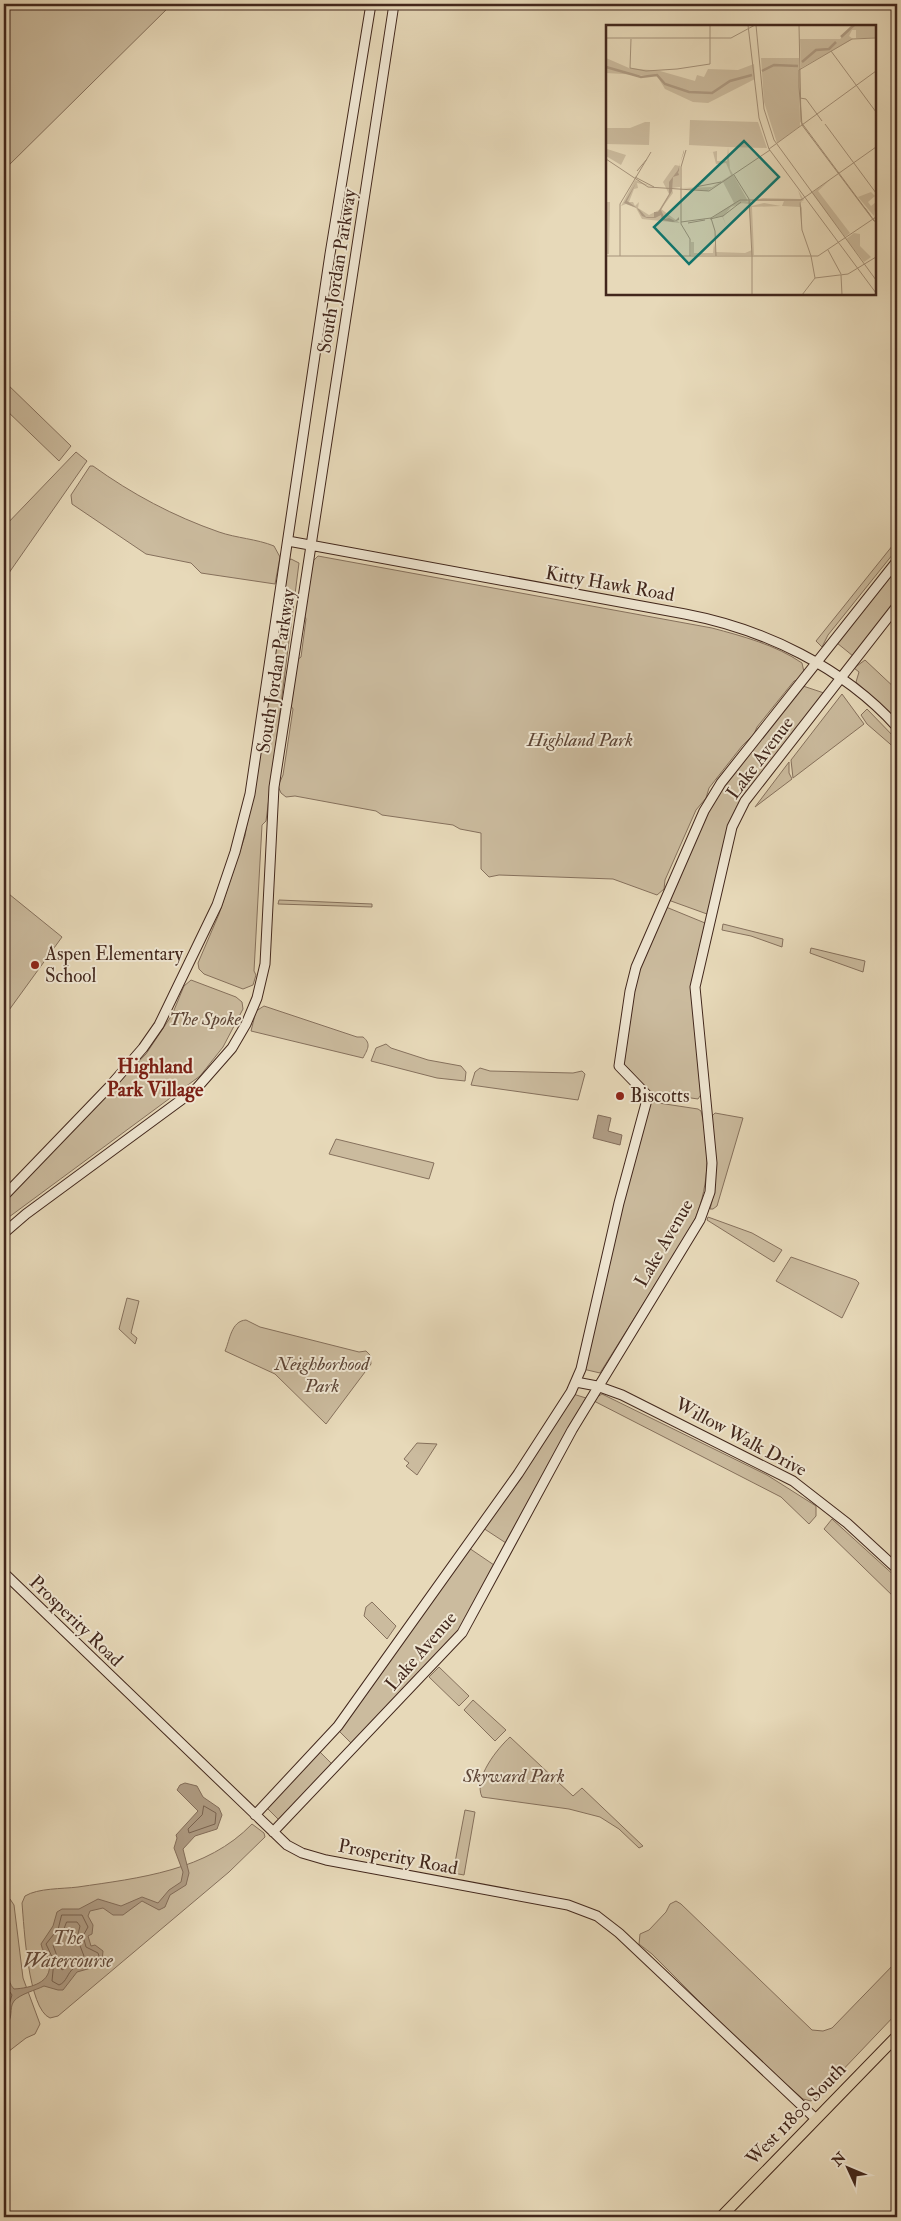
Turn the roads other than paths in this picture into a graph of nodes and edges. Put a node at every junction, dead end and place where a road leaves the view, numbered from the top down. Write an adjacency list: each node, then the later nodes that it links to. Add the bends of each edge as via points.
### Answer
1 (371, 4): 3 (street, South Jordan Parkway, via 328,264)
2 (394, 4): 4 (street, South Jordan Parkway)
3 (288, 541): 4 (street, Kitty Hawk Road); 10 (street, South Jordan Parkway, via 250,794 217,904 188,969 159,1025 143,1048)
4 (311, 545): 7 (street, Kitty Hawk Road, via 702,618 768,638); 11 (street, South Jordan Parkway, via 274,787 264,973 250,1017 225,1058 196,1089 30,1210)
5 (897, 561): 7 (street, Lake Avenue)
6 (897, 606): 8 (street, Lake Avenue)
7 (816, 663): 8 (street, Kitty Hawk Road); 12 (street, Lake Avenue, via 721,783 704,811 637,962 619,1066 648,1096)
8 (840, 679): 9 (street, Kitty Hawk Road); 13 (street, Lake Avenue, via 745,801 734,820 695,987 711,1154 710,1192 695,1228)
9 (897, 727)
10 (4, 1196)
11 (4, 1233)
12 (576, 1382): 13 (street, Willow Walk Drive); 16 (street, Lake Avenue, via 518,1474 338,1726)
13 (597, 1386): 14 (street, Willow Walk Drive, via 622,1395 787,1477 824,1504); 17 (street, Lake Avenue, via 462,1633)
14 (897, 1568)
15 (4, 1573): 16 (street, Prosperity Road)
16 (255, 1815): 17 (street, Prosperity Road)
17 (273, 1832): 19 (street, Prosperity Road, via 309,1856 568,1905 597,1916)
18 (897, 2036): 19 (main road, West 11800 South)
19 (816, 2119): 20 (main road, West 11800 South)
20 (721, 2217)

